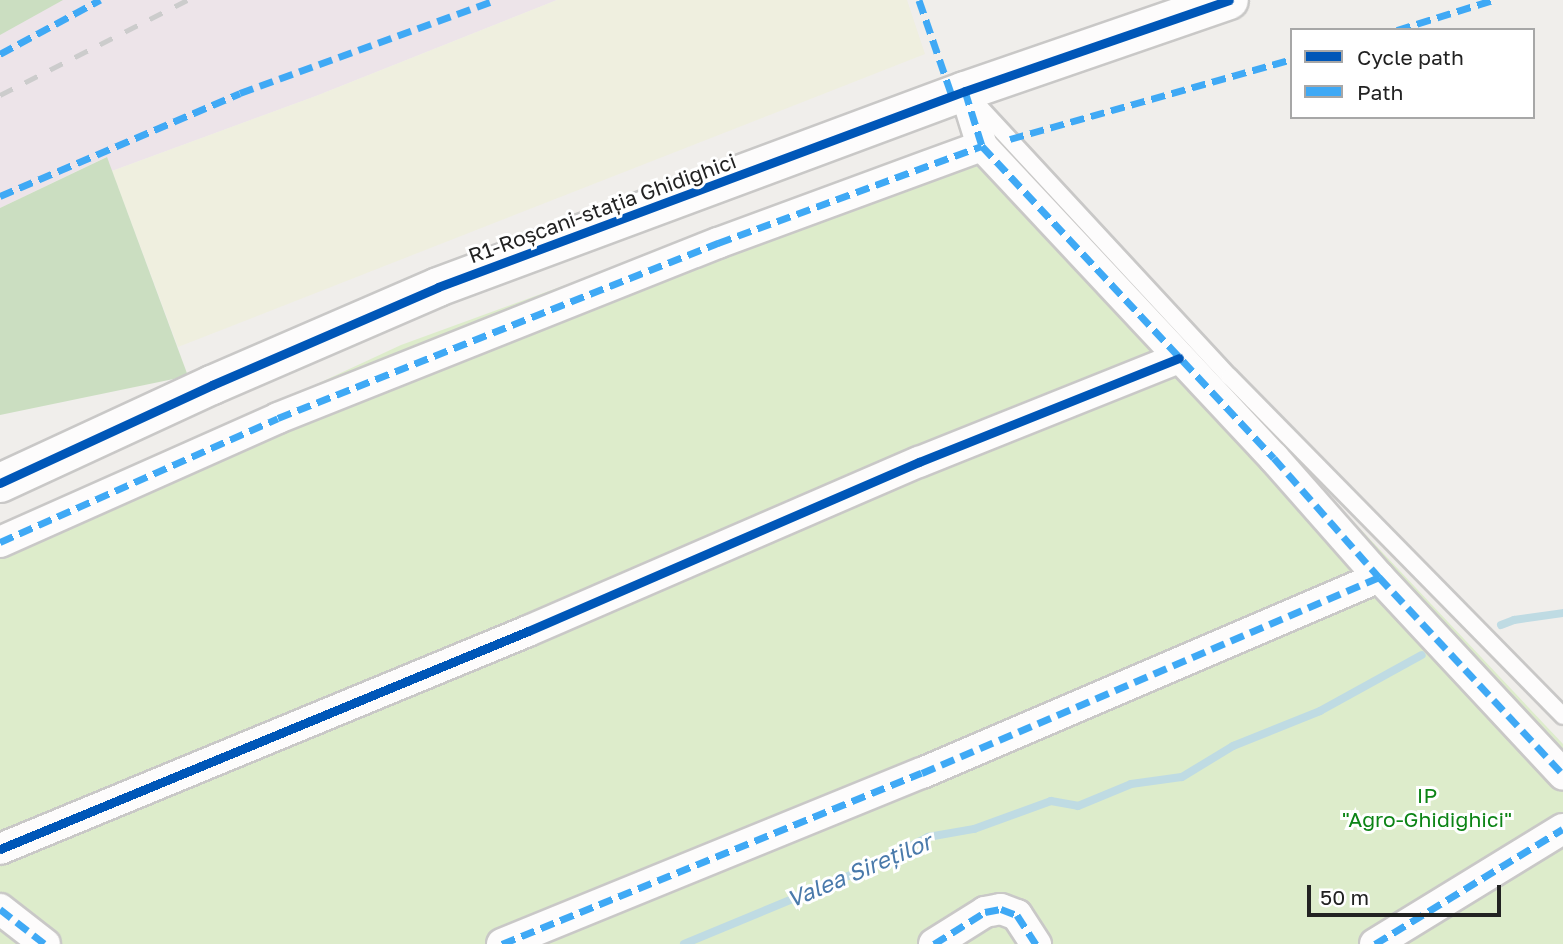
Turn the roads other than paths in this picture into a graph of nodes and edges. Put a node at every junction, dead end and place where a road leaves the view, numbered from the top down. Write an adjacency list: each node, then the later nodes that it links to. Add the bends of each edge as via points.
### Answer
1 (1229, 0): 2 (street, R1-Roșcani-stația Ghidighici)
2 (965, 91): 3 (street); 5 (street, R1-Roșcani-stația Ghidighici, via 438,287); 8 (lane, via 1230,377)
3 (982, 146): 4 (street); 6 (street, via 718,243 278,418)
4 (1179, 358): 7 (street); 11 (street, via 919,462 528,631)
5 (0, 483)
6 (0, 542)
7 (1379, 577): 9 (street); 14 (street, via 922,773)
8 (1563, 716)
9 (1563, 774)
10 (1563, 829): 17 (street)
11 (0, 849)
12 (0, 909): 13 (street)
13 (45, 944)
14 (502, 944)
15 (934, 944): 16 (street, via 985,912 1001,909 1017,915)
16 (1036, 944)
17 (1375, 944)

